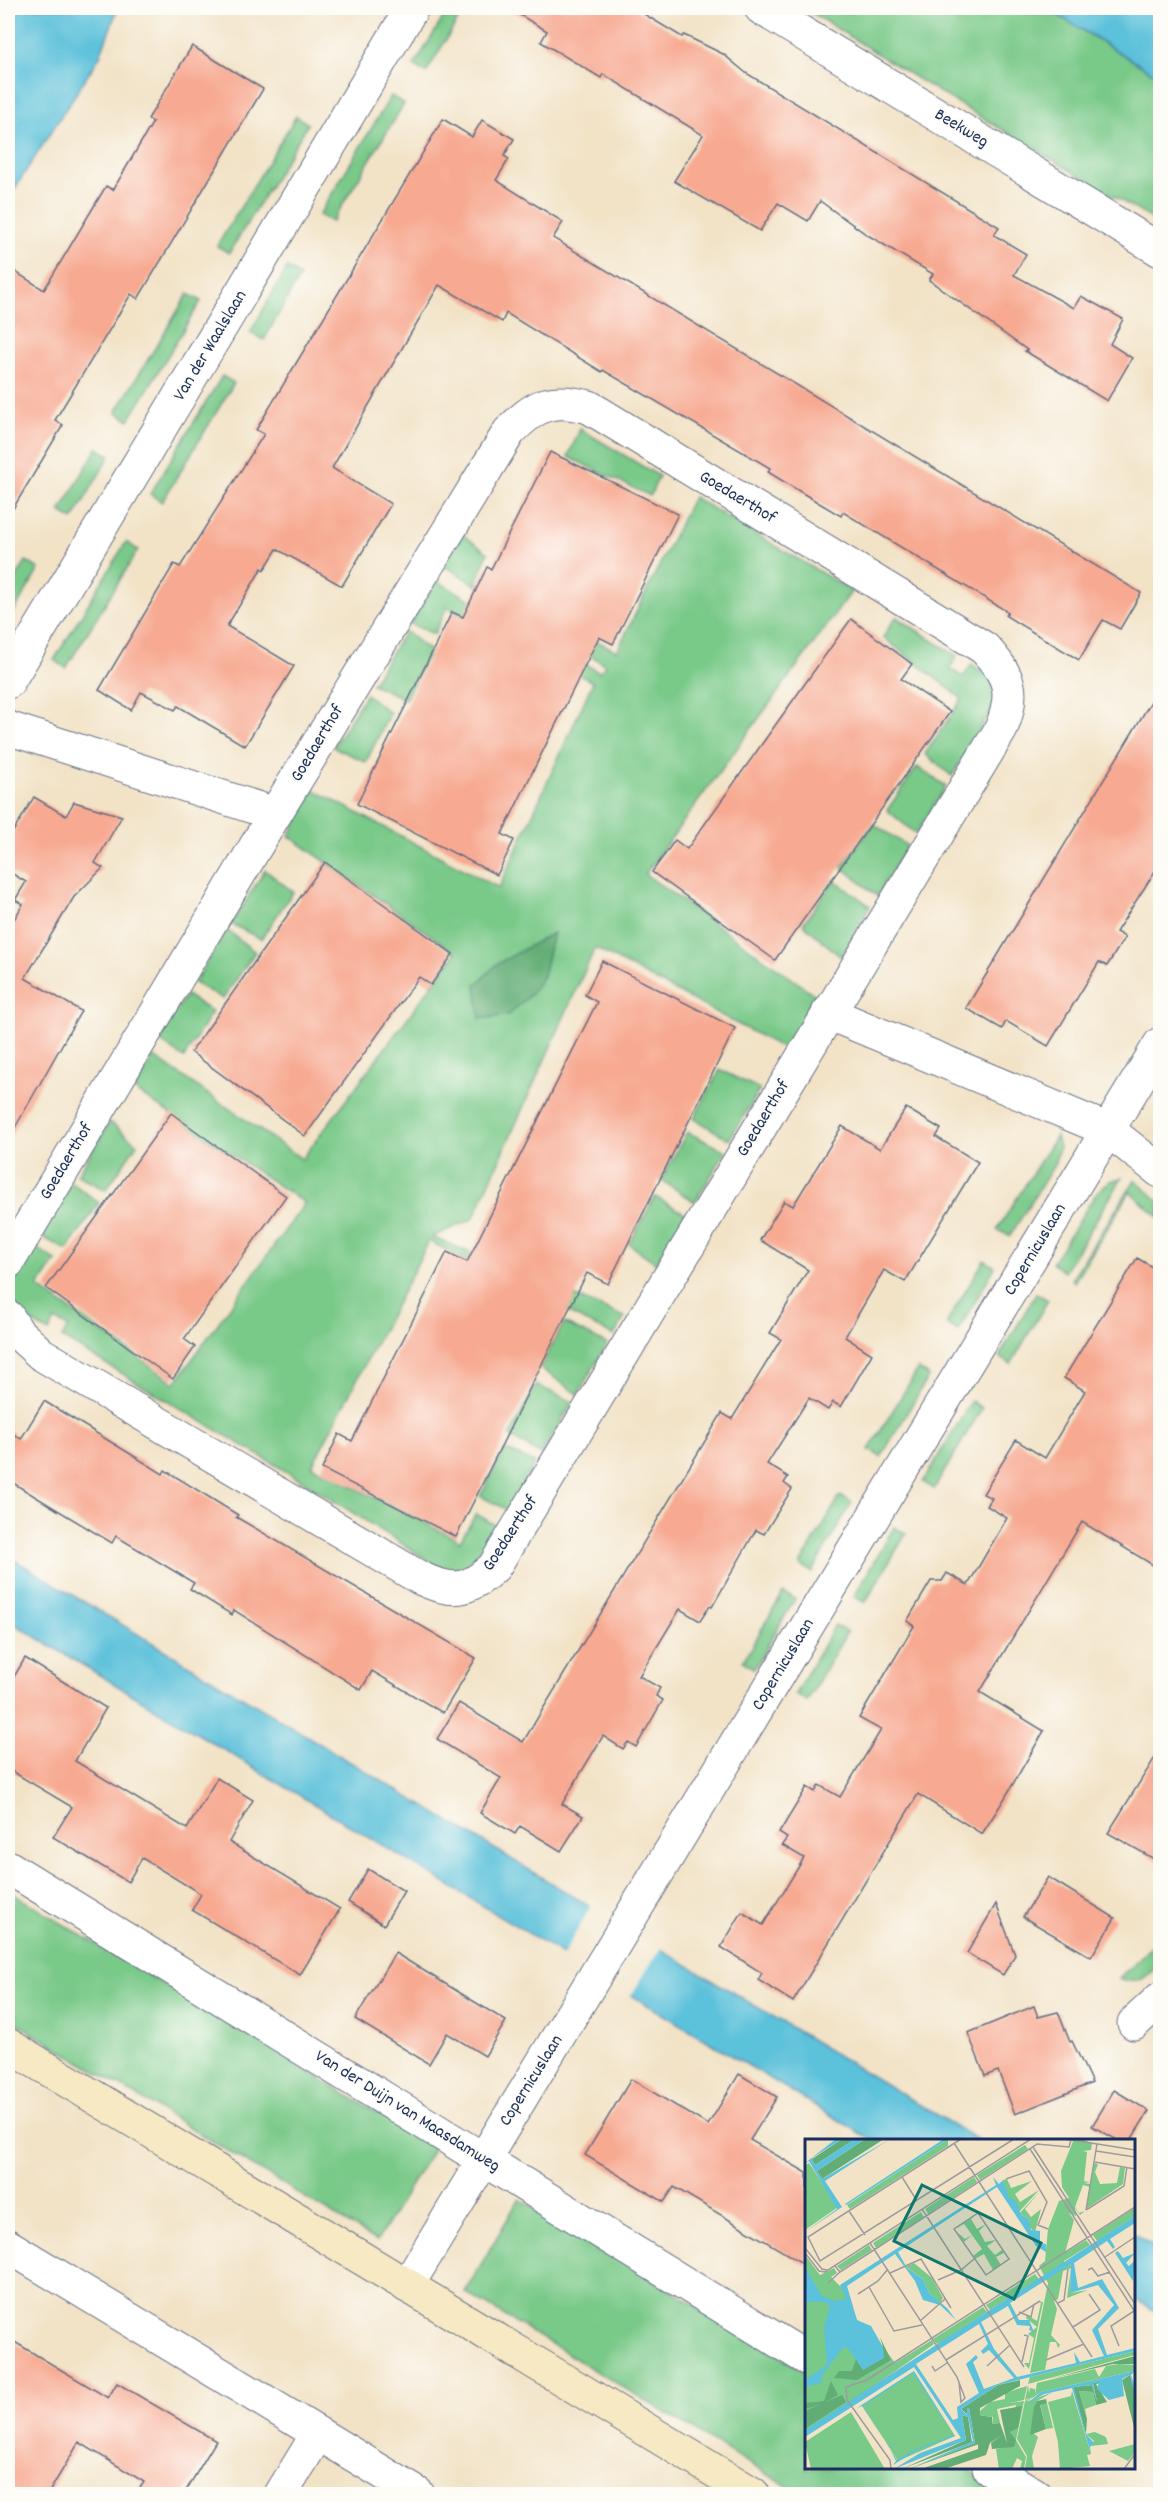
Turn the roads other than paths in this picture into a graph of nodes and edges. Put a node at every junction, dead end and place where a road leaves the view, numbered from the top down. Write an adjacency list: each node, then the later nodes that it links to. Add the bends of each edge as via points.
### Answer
1 (412, 8): 4 (street, Van der Waalslaan)
2 (761, 8): 3 (street, Beekweg)
3 (1161, 250)
4 (8, 682)
5 (8, 728): 6 (street)
6 (274, 814): 7 (street, Goedaerthof, via 508,432 527,412 547,403 589,407 984,648 1001,667 1010,688 1009,711 1002,729); 11 (street, Goedaerthof)
7 (828, 1013): 9 (street); 12 (street, Goedaerthof, via 494,1567 477,1582 457,1589 420,1578 41,1354 18,1333)
8 (1161, 1044): 9 (street, Copernicuslaan)
9 (1107, 1130): 10 (street); 17 (street, Copernicuslaan)
10 (1161, 1171)
11 (8, 1262)
12 (8, 1317)
13 (8, 1867): 17 (street, Van der Duijn van Maasdamweg)
14 (1161, 1999): 15 (street)
15 (1134, 2023)
16 (8, 2045): 19 (street)
17 (484, 2158): 19 (street, Copernicuslaan); 20 (street, Van der Duijn van Maasdamweg)
18 (8, 2246): 21 (street)
19 (407, 2286): 25 (street)
20 (805, 2357)
21 (317, 2434): 23 (street); 24 (street)
22 (991, 2469): 26 (street)
23 (281, 2494)
24 (418, 2494)
25 (753, 2494)
26 (1034, 2494)

